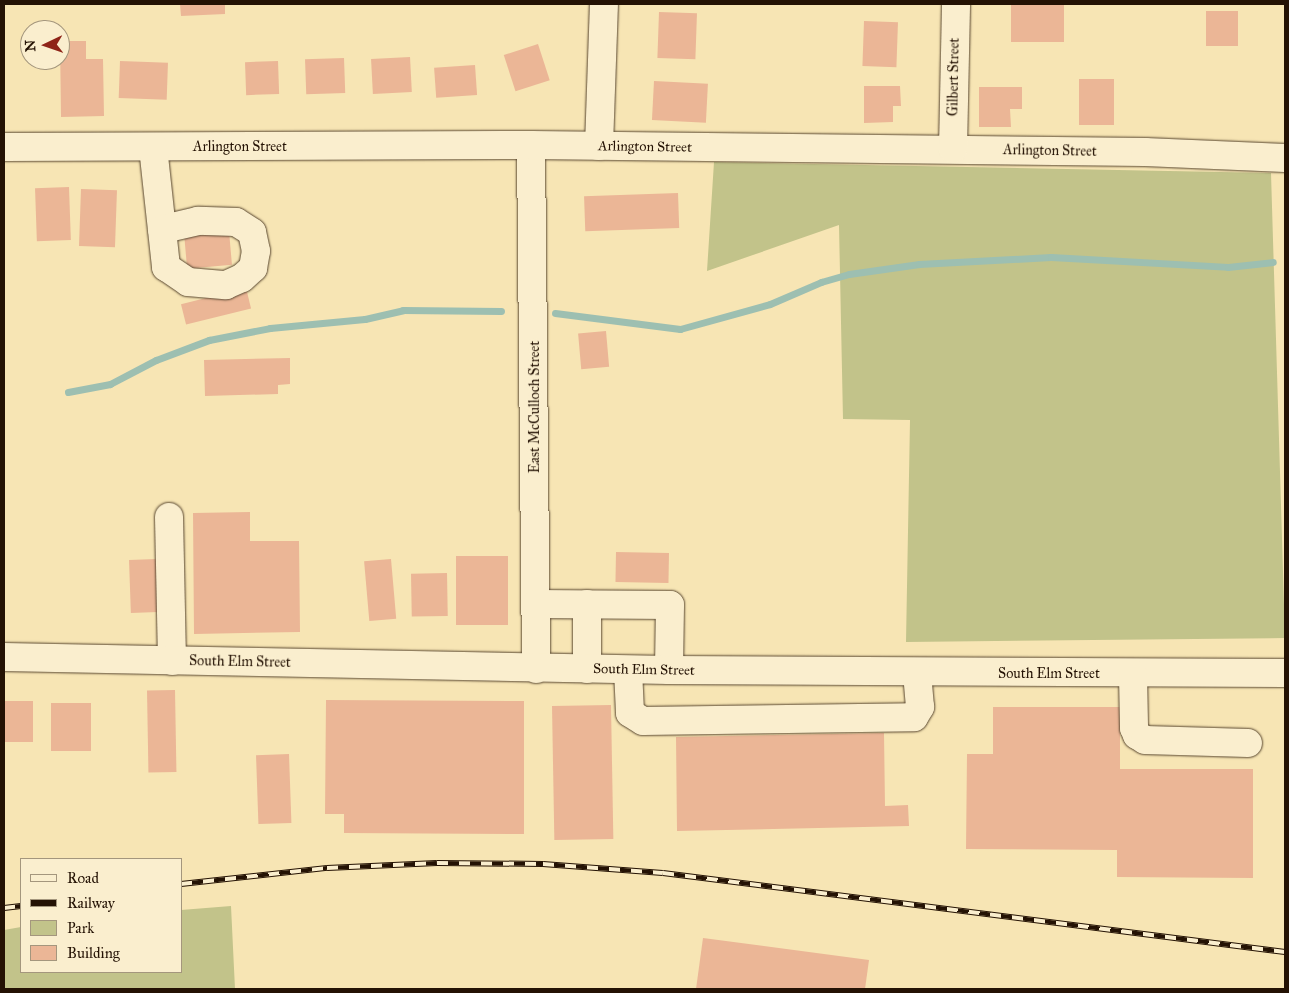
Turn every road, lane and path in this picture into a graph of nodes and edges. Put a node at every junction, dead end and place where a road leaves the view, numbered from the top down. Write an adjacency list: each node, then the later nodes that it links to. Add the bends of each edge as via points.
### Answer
1 (604, 4): 4 (street)
2 (956, 4): 7 (street, Gilbert Street)
3 (531, 145): 4 (street, Arlington Street); 5 (street, Arlington Street); 11 (street, East McCulloch Street)
4 (599, 146): 7 (street, Arlington Street)
5 (154, 147): 6 (street, Arlington Street); 9 (street)
6 (4, 148)
7 (953, 149): 8 (street, Arlington Street)
8 (1285, 158)
9 (162, 229)
10 (169, 517): 14 (street)
11 (536, 604): 12 (street); 15 (street, East McCulloch Street)
12 (587, 604): 16 (street); 18 (street, via 670,604)
13 (4, 658): 14 (street, South Elm Street)
14 (172, 661): 15 (street, South Elm Street)
15 (536, 669): 16 (street, South Elm Street)
16 (587, 669): 17 (street, South Elm Street)
17 (628, 670): 18 (street, South Elm Street); 19 (street, via 630,713 643,721 914,717 920,707)
18 (669, 670): 19 (street, South Elm Street)
19 (917, 673): 21 (street, South Elm Street)
20 (1285, 673): 21 (street, South Elm Street)
21 (1133, 674): 22 (street, via 1134,728 1137,735 1146,740)
22 (1248, 743)

